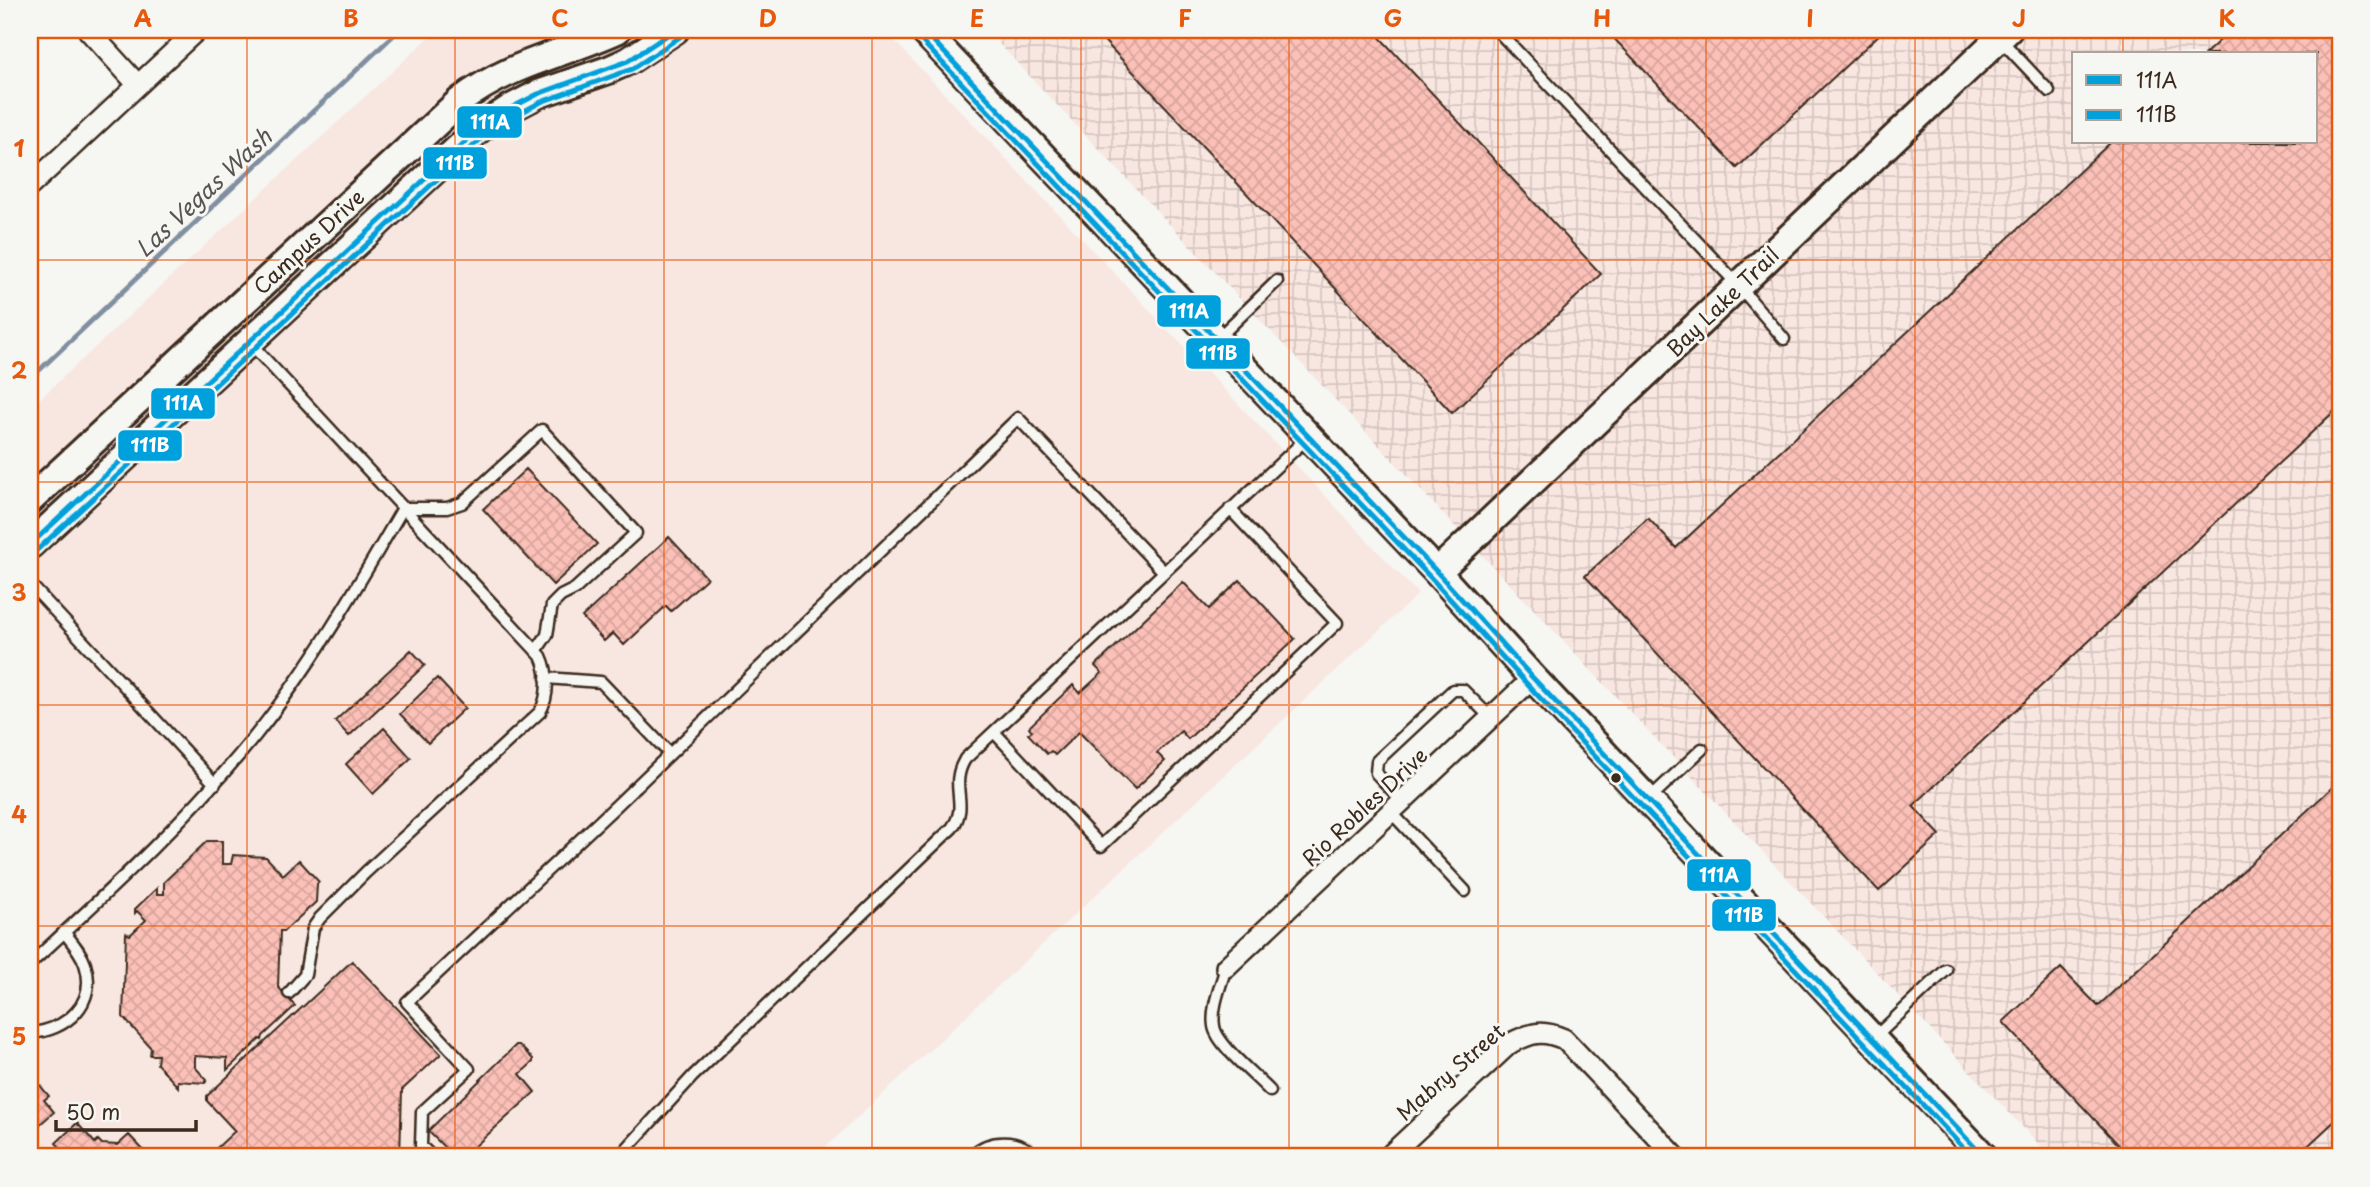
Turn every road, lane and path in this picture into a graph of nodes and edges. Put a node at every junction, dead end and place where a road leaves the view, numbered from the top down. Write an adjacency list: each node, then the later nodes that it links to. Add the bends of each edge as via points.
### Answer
1 (88, 30): 8 (street)
2 (197, 30): 8 (street)
3 (617, 30): 13 (street, Campus Drive, via 518,66 474,90)
4 (675, 30): 16 (street, Campus Drive, via 628,61 538,94 479,129)
5 (923, 30): 14 (street)
6 (1497, 30): 12 (lane)
7 (1999, 32): 9 (lane); 12 (street, Bay Lake Trail)
8 (138, 85): 10 (street)
9 (2049, 91)
10 (30, 186)
11 (1277, 281): 14 (lane)
12 (1738, 285): 15 (lane); 23 (street, Bay Lake Trail)
13 (226, 317): 16 (street); 18 (street, Campus Drive)
14 (1217, 339): 17 (street)
15 (1784, 339)
16 (248, 341): 19 (lane); 21 (street, Campus Drive)
17 (1308, 436): 20 (lane); 23 (street)
18 (30, 500)
19 (403, 508): 25 (lane); 25 (lane, via 454,507 542,430 636,533 552,605 547,635); 32 (lane, via 307,666)
20 (1230, 509): 22 (lane); 29 (lane, via 1338,623 1101,846)
21 (30, 545)
22 (1164, 572): 29 (lane); 31 (lane, via 1018,418)
23 (1437, 572): 27 (street)
24 (30, 584): 32 (lane)
25 (536, 651): 26 (lane)
26 (546, 678): 31 (lane, via 601,682); 40 (lane, via 546,699 535,717 316,922 305,975)
27 (1533, 678): 28 (street, Rio Robles Drive); 33 (street)
28 (1491, 718): 34 (street, Rio Robles Drive); 34 (lane, via 1463,691 1453,690 1377,761 1376,773)
29 (994, 732): 45 (lane, via 959,769 961,808 952,828 702,1068)
30 (1702, 749): 33 (lane)
31 (670, 754): 44 (lane, via 407,1002 469,1069 422,1112 421,1146)
32 (215, 784): 36 (lane, via 159,844)
33 (1648, 800): 42 (street)
34 (1397, 806): 35 (lane); 38 (street, Rio Robles Drive)
35 (1465, 891)
36 (64, 932): 37 (lane); 41 (lane, via 86,966 84,999 65,1023)
37 (30, 964)
38 (1226, 967): 43 (lane, via 1213,1028)
39 (1947, 970): 42 (lane)
40 (289, 993)
41 (30, 1033)
42 (1873, 1039): 50 (street)
43 (1270, 1091)
44 (432, 1157)
45 (619, 1157)
46 (976, 1157): 47 (street, via 1007,1147)
47 (1030, 1157)
48 (1388, 1157): 49 (street, Mabry Street, via 1509,1044 1548,1032 1564,1039)
49 (1676, 1157)
50 (1984, 1157)

